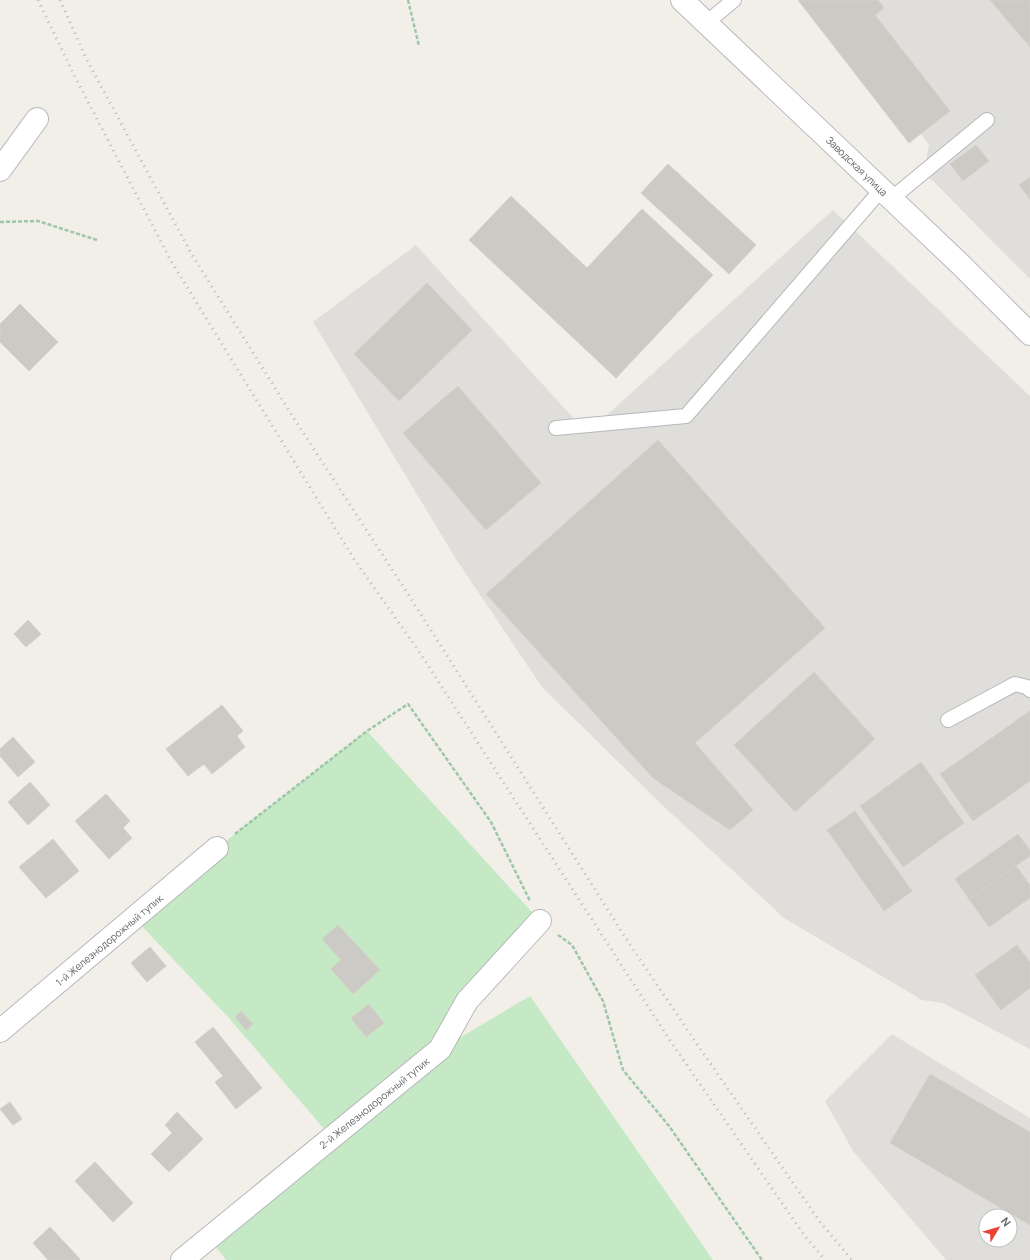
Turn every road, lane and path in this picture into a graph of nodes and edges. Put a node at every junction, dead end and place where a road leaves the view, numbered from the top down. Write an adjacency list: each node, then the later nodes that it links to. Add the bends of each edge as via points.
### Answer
1 (408, 0): 5 (path)
2 (682, 0): 4 (street, Заводская улица)
3 (734, 0): 4 (lane)
4 (706, 23): 9 (street, Заводская улица)
5 (419, 46)
6 (36, 119): 8 (street)
7 (987, 120): 9 (lane)
8 (0, 170)
9 (886, 194): 12 (street, Заводская улица); 13 (lane, via 686,416)
10 (0, 222): 11 (path, via 38,221)
11 (97, 240)
12 (1030, 334)
13 (556, 428)
14 (1030, 690): 15 (lane, via 1015,684)
15 (948, 720)
16 (217, 848): 17 (path, via 368,730 408,704 491,822); 18 (street, 1-й Железнодорожный тупик)
17 (540, 921): 19 (street, 2-й Железнодорожный тупик, via 467,1000 440,1049); 20 (path, via 572,945 603,1001 623,1070 669,1126)
18 (0, 1031)
19 (182, 1260)
20 (762, 1260)

